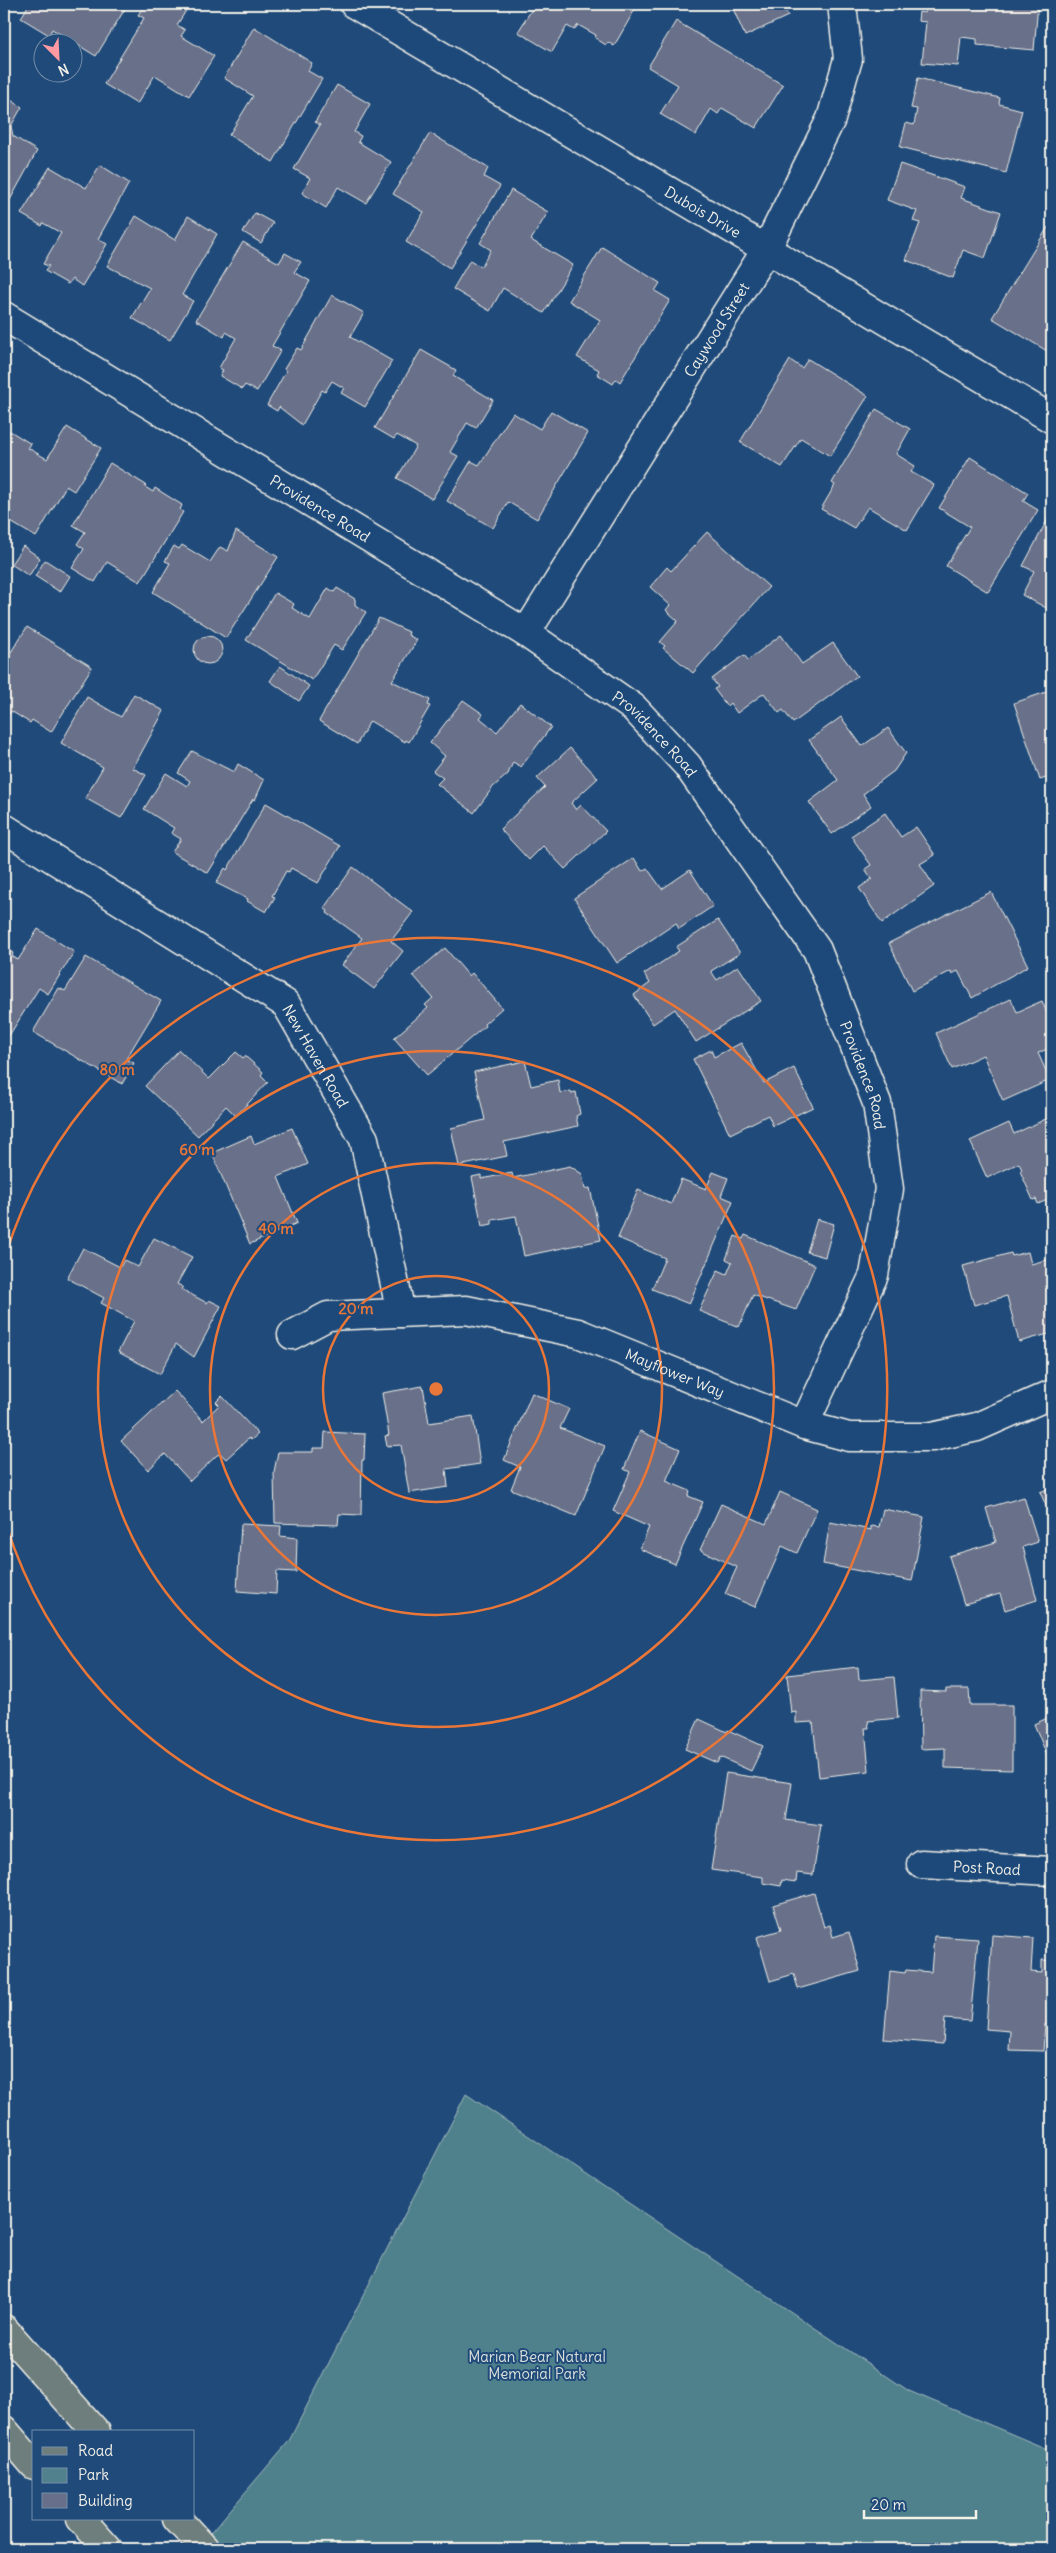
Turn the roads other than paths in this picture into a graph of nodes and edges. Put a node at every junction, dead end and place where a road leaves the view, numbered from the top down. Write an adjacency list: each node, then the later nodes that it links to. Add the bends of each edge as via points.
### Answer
1 (354, 4): 3 (street, Dubois Drive)
2 (842, 4): 3 (street, Caywood Street, via 848,59 831,118)
3 (766, 250): 5 (street, Dubois Drive); 6 (street, Caywood Street)
4 (4, 316): 6 (street, Providence Road)
5 (1052, 420)
6 (526, 633): 11 (street, Providence Road, via 634,708 687,765 817,950 877,1104 889,1189 874,1275)
7 (4, 828): 8 (street, New Haven Road, via 286,1004 364,1139)
8 (401, 1313): 9 (street, Mayflower Way, via 328,1316); 11 (street, Mayflower Way, via 466,1310 578,1333)
9 (292, 1335)
10 (1052, 1394): 11 (street, Mayflower Way, via 977,1427 932,1437 849,1437)
11 (804, 1425)
12 (921, 1864): 13 (street, Post Road)
13 (1052, 1871)
14 (4, 2329): 16 (main road)
15 (4, 2430): 17 (main road)
16 (94, 2430)
17 (32, 2463)
18 (82, 2520): 20 (main road)
19 (178, 2520): 21 (main road)
20 (108, 2549)
21 (205, 2549)

